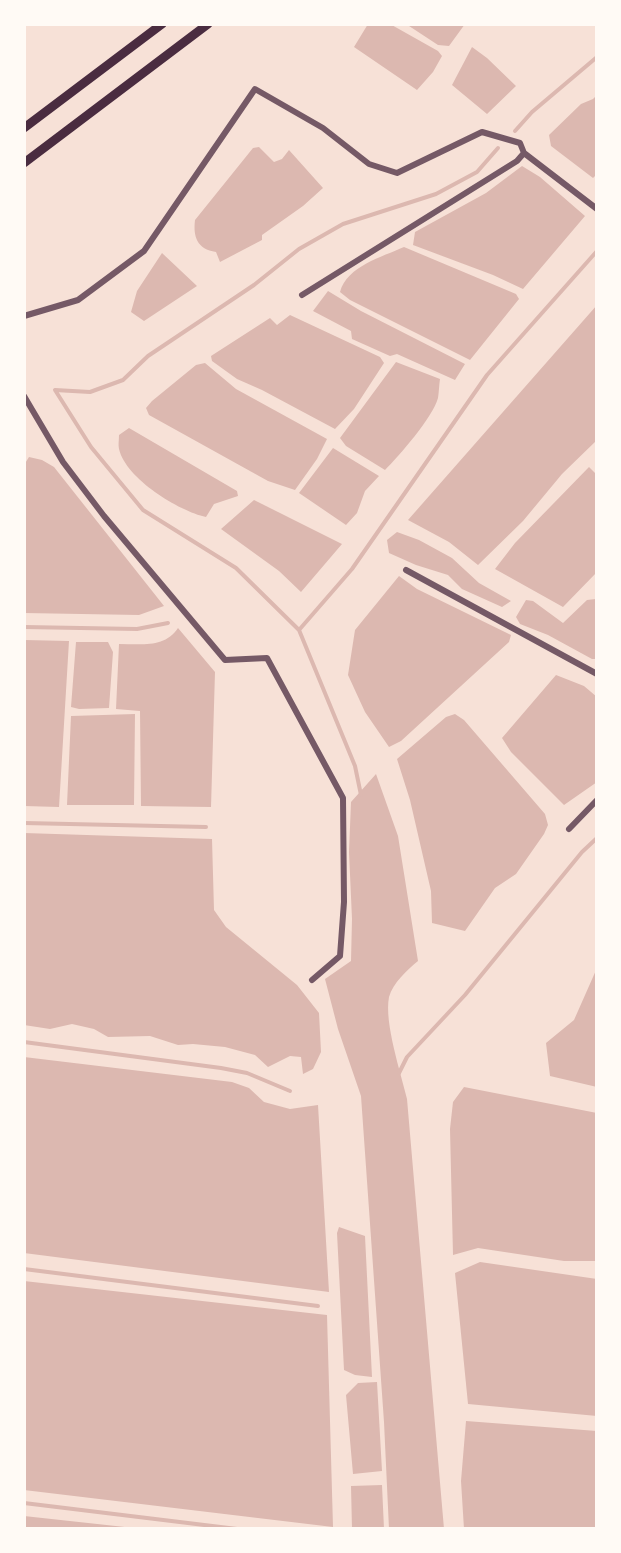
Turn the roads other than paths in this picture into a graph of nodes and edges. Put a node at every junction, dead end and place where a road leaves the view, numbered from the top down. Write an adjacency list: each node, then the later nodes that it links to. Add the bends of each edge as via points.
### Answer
1 (162, 24): 3 (main road)
2 (208, 24): 5 (main road)
3 (24, 128)
4 (524, 153): 6 (street); 7 (street, via 518,161); 8 (street, via 520,143 482,132 397,172 369,164 323,128 255,89 144,251 78,300)
5 (24, 163)
6 (597, 209)
7 (302, 296)
8 (24, 316)
9 (24, 396): 14 (street, via 63,462 104,516 225,660 267,658 343,798 340,956)
10 (406, 570): 11 (street)
11 (597, 674)
12 (597, 800): 13 (street)
13 (569, 830)
14 (312, 980)

